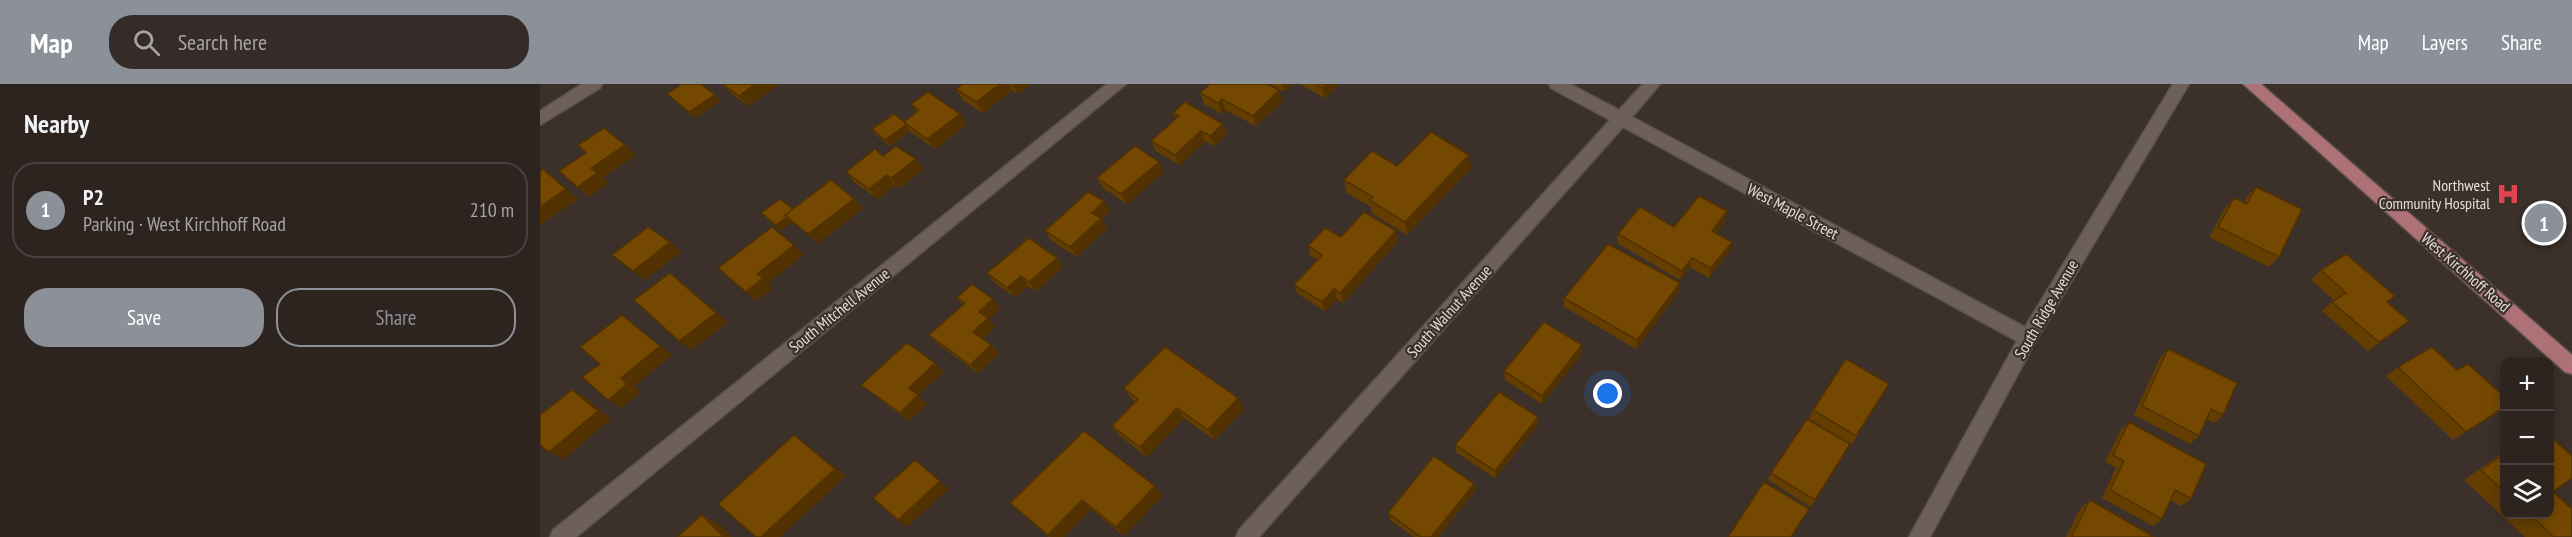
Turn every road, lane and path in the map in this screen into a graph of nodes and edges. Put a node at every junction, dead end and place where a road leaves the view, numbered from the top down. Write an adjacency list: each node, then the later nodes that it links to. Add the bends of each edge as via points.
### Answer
1 (594, 84): 7 (street)
2 (1118, 84): 11 (street, South Mitchell Avenue)
3 (1557, 84): 8 (street, West Maple Street)
4 (1652, 84): 8 (street, South Walnut Avenue)
5 (2181, 84): 9 (street, South Ridge Avenue)
6 (2251, 84): 10 (main road, West Kirchhoff Road)
7 (540, 119)
8 (1621, 119): 9 (street, West Maple Street); 12 (street, South Walnut Avenue)
9 (2028, 338): 13 (street, South Ridge Avenue)
10 (2572, 366)
11 (560, 537)
12 (1246, 537)
13 (1919, 537)

